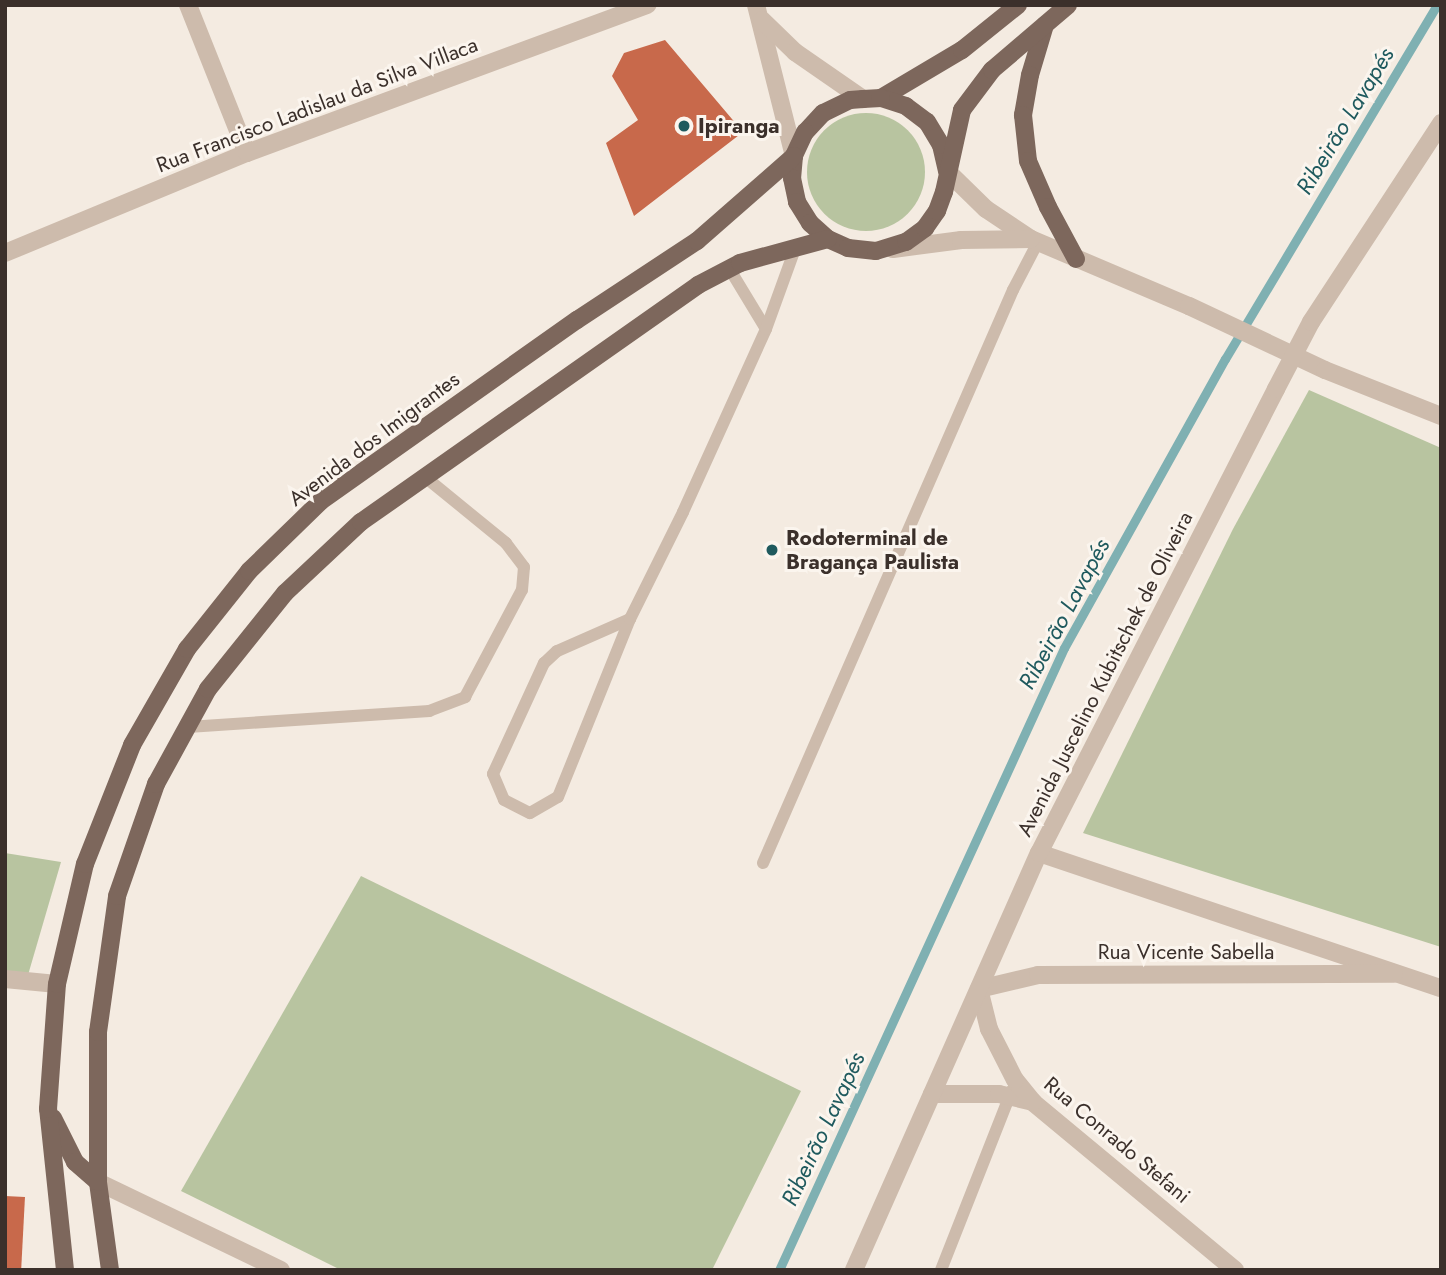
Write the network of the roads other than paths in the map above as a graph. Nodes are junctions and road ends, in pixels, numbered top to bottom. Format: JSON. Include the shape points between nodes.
{"nodes":[{"id":1,"x":188,"y":5,"type":"edge"},
{"id":2,"x":647,"y":5,"type":"edge"},
{"id":3,"x":1018,"y":5,"type":"edge"},
{"id":4,"x":1068,"y":5,"type":"edge"},
{"id":5,"x":759,"y":13,"type":"edge"},
{"id":6,"x":1045,"y":25,"type":"junction"},
{"id":7,"x":872,"y":98,"type":"junction"},
{"id":8,"x":1441,"y":123,"type":"edge"},
{"id":9,"x":247,"y":153,"type":"junction"},
{"id":10,"x":794,"y":156,"type":"junction"},
{"id":11,"x":947,"y":171,"type":"junction"},
{"id":12,"x":828,"y":239,"type":"junction"},
{"id":13,"x":1035,"y":240,"type":"junction"},
{"id":14,"x":796,"y":246,"type":"junction"},
{"id":15,"x":876,"y":251,"type":"junction"},
{"id":16,"x":5,"y":253,"type":"edge"},
{"id":17,"x":1076,"y":259,"type":"junction"},
{"id":18,"x":729,"y":268,"type":"junction"},
{"id":19,"x":766,"y":328,"type":"junction"},
{"id":20,"x":1294,"y":356,"type":"junction"},
{"id":21,"x":1441,"y":416,"type":"edge"},
{"id":22,"x":425,"y":477,"type":"junction"},
{"id":23,"x":630,"y":619,"type":"junction"},
{"id":24,"x":188,"y":727,"type":"junction"},
{"id":25,"x":1039,"y":853,"type":"junction"},
{"id":26,"x":763,"y":863,"type":"dead end"},
{"id":27,"x":1394,"y":974,"type":"junction"},
{"id":28,"x":5,"y":979,"type":"edge"},
{"id":29,"x":57,"y":984,"type":"junction"},
{"id":30,"x":1441,"y":988,"type":"edge"},
{"id":31,"x":979,"y":989,"type":"junction"},
{"id":32,"x":1013,"y":1088,"type":"junction"},
{"id":33,"x":932,"y":1094,"type":"junction"},
{"id":34,"x":48,"y":1109,"type":"junction"},
{"id":35,"x":98,"y":1182,"type":"junction"},
{"id":36,"x":65,"y":1270,"type":"edge"},
{"id":37,"x":110,"y":1270,"type":"edge"},
{"id":38,"x":281,"y":1270,"type":"edge"},
{"id":39,"x":854,"y":1270,"type":"edge"},
{"id":40,"x":941,"y":1270,"type":"edge"},
{"id":41,"x":1235,"y":1270,"type":"edge"}],
"edges":[{"from":1,"to":9,"type":"street"},
{"from":2,"to":9,"type":"street","name":"Rua Francisco Ladislau da Silva Villaca"},
{"from":3,"to":7,"type":"main road","name":"Avenida dos Imigrantes","via":[[962,50]]},
{"from":4,"to":6,"type":"main road"},
{"from":5,"to":7,"type":"street","via":[[796,52]]},
{"from":5,"to":10,"type":"street"},
{"from":6,"to":11,"type":"main road","via":[[992,69],[962,110]]},
{"from":6,"to":17,"type":"main road","via":[[1023,115],[1028,160]]},
{"from":7,"to":10,"type":"main road","name":"Avenida dos Imigrantes","via":[[850,100],[823,113],[805,132]]},
{"from":7,"to":11,"type":"main road","via":[[906,106],[927,122],[941,145]]},
{"from":8,"to":20,"type":"street","name":"Avenida Juscelino Kubitschek de Oliveira","via":[[1311,322]]},
{"from":9,"to":16,"type":"street","name":"Rua Francisco Ladislau da Silva Villaca"},
{"from":10,"to":12,"type":"main road","via":[[797,202],[810,223]]},
{"from":10,"to":29,"type":"main road","name":"Avenida dos Imigrantes","via":[[697,242],[321,501],[248,571],[187,649],[132,745],[85,864]]},
{"from":11,"to":13,"type":"street","via":[[986,209]]},
{"from":11,"to":15,"type":"main road","via":[[937,211],[925,228],[906,242]]},
{"from":12,"to":14,"type":"main road"},
{"from":12,"to":15,"type":"main road","via":[[848,248]]},
{"from":13,"to":15,"type":"street","via":[[961,240]]},
{"from":13,"to":17,"type":"street"},
{"from":13,"to":26,"type":"lane"},
{"from":14,"to":18,"type":"main road"},
{"from":14,"to":19,"type":"lane"},
{"from":17,"to":20,"type":"street"},
{"from":18,"to":19,"type":"lane"},
{"from":18,"to":22,"type":"main road","via":[[698,285]]},
{"from":19,"to":23,"type":"lane","via":[[684,512]]},
{"from":20,"to":21,"type":"street"},
{"from":20,"to":25,"type":"street","name":"Avenida Juscelino Kubitschek de Oliveira"},
{"from":22,"to":24,"type":"main road","via":[[361,522],[285,593],[208,689]]},
{"from":22,"to":24,"type":"lane","via":[[506,543],[524,567],[522,590],[465,697],[429,711]]},
{"from":23,"to":23,"type":"lane","via":[[557,651],[544,663],[493,774],[503,800],[530,813],[558,797]]},
{"from":24,"to":35,"type":"main road","via":[[156,784],[117,896],[98,1032]]},
{"from":25,"to":27,"type":"street","name":"Rua Vicente Sabella"},
{"from":25,"to":31,"type":"street","name":"Avenida Juscelino Kubitschek de Oliveira"},
{"from":27,"to":30,"type":"street","name":"Rua Vicente Sabella"},
{"from":27,"to":31,"type":"street","name":"Rua Vicente Sabella","via":[[1038,975]]},
{"from":28,"to":29,"type":"street"},
{"from":29,"to":34,"type":"main road","name":"Avenida dos Imigrantes"},
{"from":31,"to":32,"type":"street","name":"Rua Conrado Stefani","via":[[989,1029]]},
{"from":31,"to":33,"type":"street","name":"Avenida Juscelino Kubitschek de Oliveira"},
{"from":32,"to":33,"type":"street"},
{"from":32,"to":40,"type":"lane"},
{"from":32,"to":41,"type":"street","name":"Rua Conrado Stefani"},
{"from":33,"to":39,"type":"street","name":"Avenida Juscelino Kubitschek de Oliveira"},
{"from":34,"to":35,"type":"main road","via":[[75,1162]]},
{"from":34,"to":36,"type":"main road","name":"Avenida dos Imigrantes"},
{"from":35,"to":37,"type":"main road"},
{"from":35,"to":38,"type":"street"}]}
